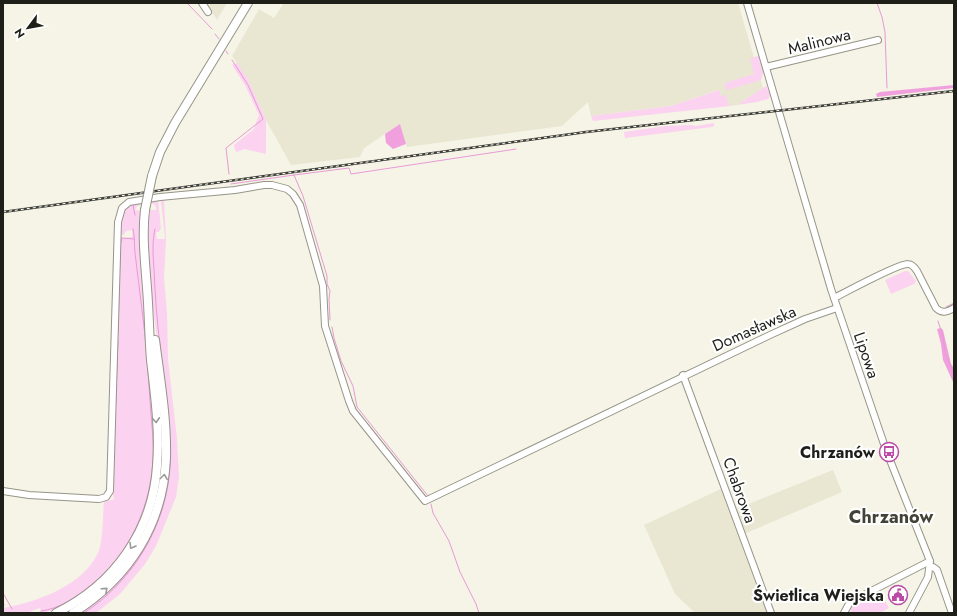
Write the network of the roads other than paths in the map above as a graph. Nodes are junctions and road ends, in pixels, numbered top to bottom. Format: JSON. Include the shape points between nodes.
{"nodes":[{"id":1,"x":202,"y":3,"type":"edge"},
{"id":2,"x":248,"y":3,"type":"edge"},
{"id":3,"x":747,"y":3,"type":"edge"},
{"id":4,"x":208,"y":12,"type":"dead end"},
{"id":5,"x":878,"y":40,"type":"dead end"},
{"id":6,"x":766,"y":67,"type":"junction"},
{"id":7,"x":147,"y":290,"type":"junction"},
{"id":8,"x":834,"y":298,"type":"junction"},
{"id":9,"x":837,"y":308,"type":"junction"},
{"id":10,"x":954,"y":308,"type":"edge"},
{"id":11,"x":683,"y":376,"type":"junction"},
{"id":12,"x":3,"y":491,"type":"edge"},
{"id":13,"x":930,"y":563,"type":"junction"},
{"id":14,"x":56,"y":613,"type":"edge"},
{"id":15,"x":73,"y":613,"type":"edge"},
{"id":16,"x":771,"y":613,"type":"edge"},
{"id":17,"x":844,"y":613,"type":"edge"},
{"id":18,"x":909,"y":613,"type":"edge"},
{"id":19,"x":952,"y":613,"type":"edge"}],
"edges":[{"from":1,"to":4,"type":"street"},
{"from":2,"to":7,"type":"highway","bridge":true,"via":[[160,152],[145,210],[143,241]]},
{"from":3,"to":6,"type":"street","name":"Lipowa"},
{"from":5,"to":6,"type":"street","name":"Malinowa"},
{"from":6,"to":8,"type":"street","name":"Lipowa"},
{"from":7,"to":14,"type":"highway","one_way":true,"via":[[158,439],[152,500],[140,531],[117,566],[90,592]]},
{"from":15,"to":7,"type":"highway","one_way":true,"via":[[103,592],[130,562],[152,524],[162,491],[166,458],[164,422]]},
{"from":8,"to":9,"type":"street","name":"Lipowa"},
{"from":8,"to":10,"type":"street","via":[[889,270],[907,264],[917,271],[938,311],[944,312]]},
{"from":9,"to":11,"type":"street","name":"Domasławska","via":[[770,335]]},
{"from":9,"to":13,"type":"street","name":"Lipowa","via":[[886,450]]},
{"from":11,"to":12,"type":"street","name":"Domasławska","via":[[425,501],[354,411],[349,401],[325,326],[323,286],[300,205],[293,194],[287,189],[272,185],[137,200],[122,208],[118,222],[109,494],[103,498],[90,499]]},
{"from":11,"to":16,"type":"street","name":"Chabrowa"},
{"from":13,"to":17,"type":"street","via":[[922,564],[850,602]]},
{"from":13,"to":18,"type":"street","via":[[928,578]]},
{"from":13,"to":19,"type":"street","name":"Lipowa","via":[[936,570]]}]}
